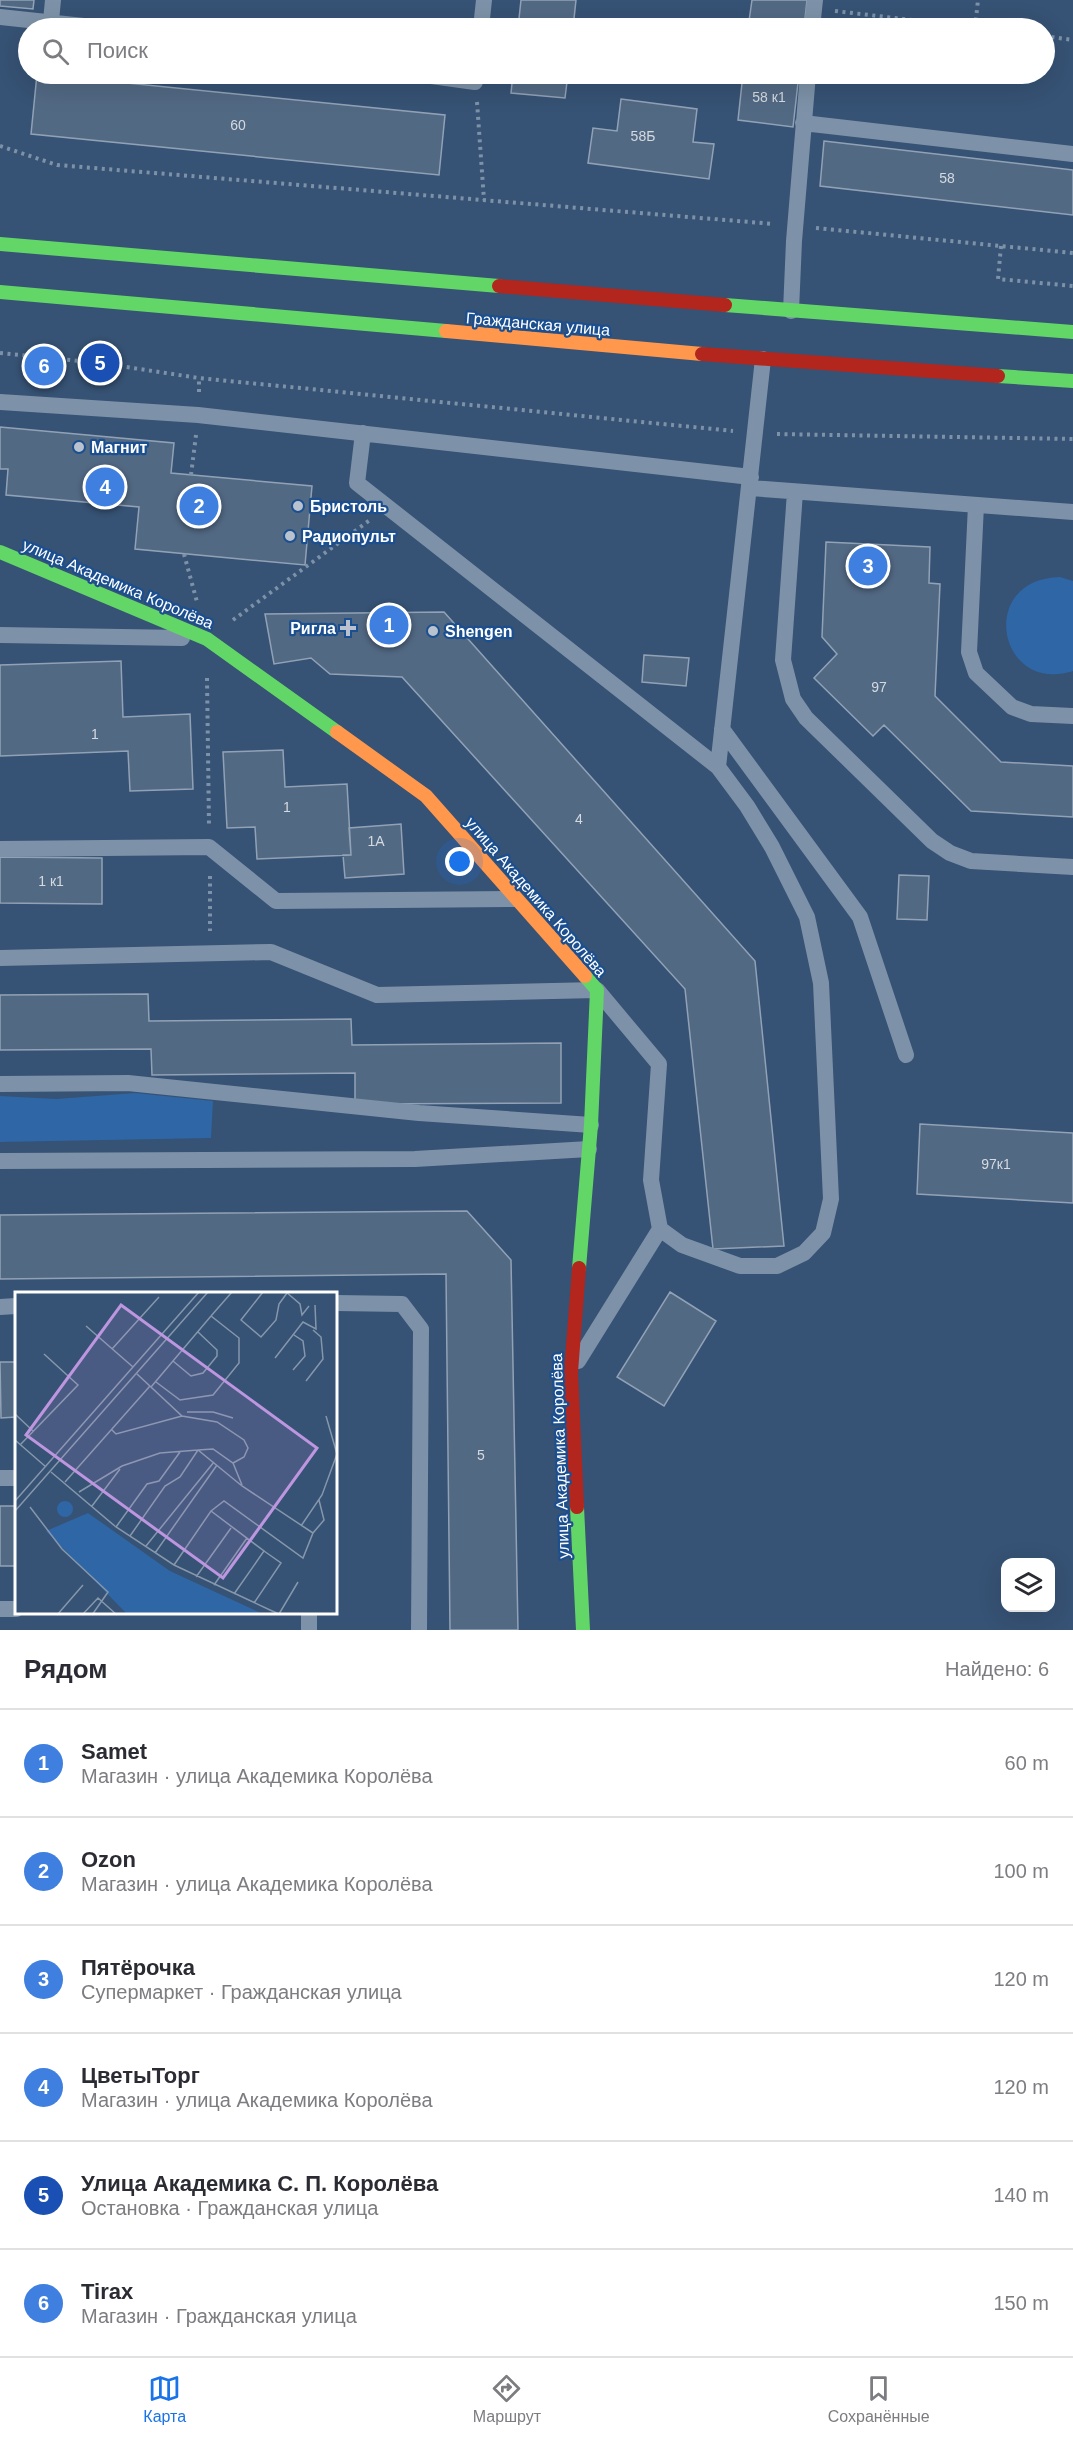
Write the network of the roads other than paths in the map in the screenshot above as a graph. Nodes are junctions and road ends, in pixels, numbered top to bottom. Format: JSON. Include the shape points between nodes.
{"nodes":[{"id":1,"x":53,"y":0,"type":"edge"},
{"id":2,"x":484,"y":0,"type":"edge"},
{"id":3,"x":0,"y":17,"type":"edge"},
{"id":4,"x":18,"y":18,"type":"edge"},
{"id":5,"x":51,"y":18,"type":"edge"},
{"id":6,"x":482,"y":18,"type":"edge"},
{"id":7,"x":807,"y":84,"type":"edge"},
{"id":8,"x":803,"y":123,"type":"junction"},
{"id":9,"x":1073,"y":154,"type":"edge"},
{"id":10,"x":0,"y":244,"type":"edge"},
{"id":11,"x":0,"y":292,"type":"edge"},
{"id":12,"x":791,"y":311,"type":"junction"},
{"id":13,"x":1073,"y":332,"type":"edge"},
{"id":14,"x":763,"y":359,"type":"junction"},
{"id":15,"x":1073,"y":381,"type":"edge"},
{"id":16,"x":0,"y":402,"type":"edge"},
{"id":17,"x":363,"y":433,"type":"junction"},
{"id":18,"x":750,"y":483,"type":"junction"},
{"id":19,"x":795,"y":492,"type":"junction"},
{"id":20,"x":976,"y":505,"type":"junction"},
{"id":21,"x":1073,"y":512,"type":"edge"},
{"id":22,"x":0,"y":552,"type":"edge"},
{"id":23,"x":0,"y":635,"type":"edge"},
{"id":24,"x":207,"y":639,"type":"junction"},
{"id":25,"x":1073,"y":716,"type":"edge"},
{"id":26,"x":722,"y":729,"type":"junction"},
{"id":27,"x":718,"y":767,"type":"junction"},
{"id":28,"x":0,"y":849,"type":"edge"},
{"id":29,"x":1073,"y":867,"type":"edge"},
{"id":30,"x":514,"y":899,"type":"junction"},
{"id":31,"x":0,"y":958,"type":"edge"},
{"id":32,"x":597,"y":990,"type":"junction"},
{"id":33,"x":906,"y":1055,"type":"dead end"},
{"id":34,"x":0,"y":1084,"type":"edge"},
{"id":35,"x":591,"y":1125,"type":"junction"},
{"id":36,"x":589,"y":1149,"type":"junction"},
{"id":37,"x":0,"y":1161,"type":"edge"},
{"id":38,"x":660,"y":1229,"type":"junction"},
{"id":39,"x":338,"y":1303,"type":"edge"},
{"id":40,"x":571,"y":1372,"type":"junction"},
{"id":41,"x":419,"y":1630,"type":"edge"},
{"id":42,"x":583,"y":1630,"type":"edge"}],
"edges":[{"from":1,"to":5,"type":"lane"},
{"from":2,"to":6,"type":"lane"},
{"from":3,"to":4,"type":"lane"},
{"from":7,"to":8,"type":"lane"},
{"from":8,"to":9,"type":"lane"},
{"from":8,"to":12,"type":"lane"},
{"from":10,"to":12,"type":"main road","name":"Гражданская улица"},
{"from":11,"to":14,"type":"main road","name":"Гражданская улица"},
{"from":12,"to":13,"type":"main road","name":"Гражданская улица"},
{"from":14,"to":15,"type":"main road","name":"Гражданская улица"},
{"from":14,"to":18,"type":"lane"},
{"from":16,"to":17,"type":"lane"},
{"from":17,"to":18,"type":"lane"},
{"from":17,"to":27,"type":"lane","via":[[357,483]]},
{"from":18,"to":19,"type":"lane"},
{"from":18,"to":26,"type":"lane"},
{"from":19,"to":20,"type":"lane"},
{"from":19,"to":29,"type":"lane","via":[[783,660],[793,699],[807,718],[932,841],[950,853],[970,861]]},
{"from":20,"to":21,"type":"lane"},
{"from":20,"to":25,"type":"lane","via":[[969,652],[972,666],[1012,707],[1031,714]]},
{"from":22,"to":24,"type":"main road","name":"улица Академика Королёва"},
{"from":23,"to":24,"type":"lane"},
{"from":24,"to":30,"type":"main road","name":"улица Академика Королёва","via":[[426,796]]},
{"from":26,"to":27,"type":"lane"},
{"from":26,"to":33,"type":"lane","via":[[860,917]]},
{"from":27,"to":38,"type":"lane","via":[[772,847],[807,918],[821,983],[831,1199],[823,1233],[804,1253],[777,1266],[740,1266],[682,1245]]},
{"from":28,"to":30,"type":"lane","via":[[209,847],[276,901]]},
{"from":30,"to":32,"type":"main road","name":"улица Академика Королёва"},
{"from":31,"to":32,"type":"lane","via":[[271,951],[377,995]]},
{"from":32,"to":35,"type":"main road","name":"улица Академика Королёва"},
{"from":32,"to":38,"type":"lane","via":[[658,1064],[651,1179]]},
{"from":34,"to":35,"type":"lane","via":[[128,1083],[419,1113]]},
{"from":35,"to":36,"type":"main road","name":"улица Академика Королёва"},
{"from":36,"to":37,"type":"lane","via":[[415,1159]]},
{"from":36,"to":40,"type":"main road","name":"улица Академика Королёва"},
{"from":38,"to":40,"type":"lane"},
{"from":39,"to":41,"type":"lane","via":[[402,1304],[422,1329]]},
{"from":40,"to":42,"type":"main road","name":"улица Академика Королёва"}]}
